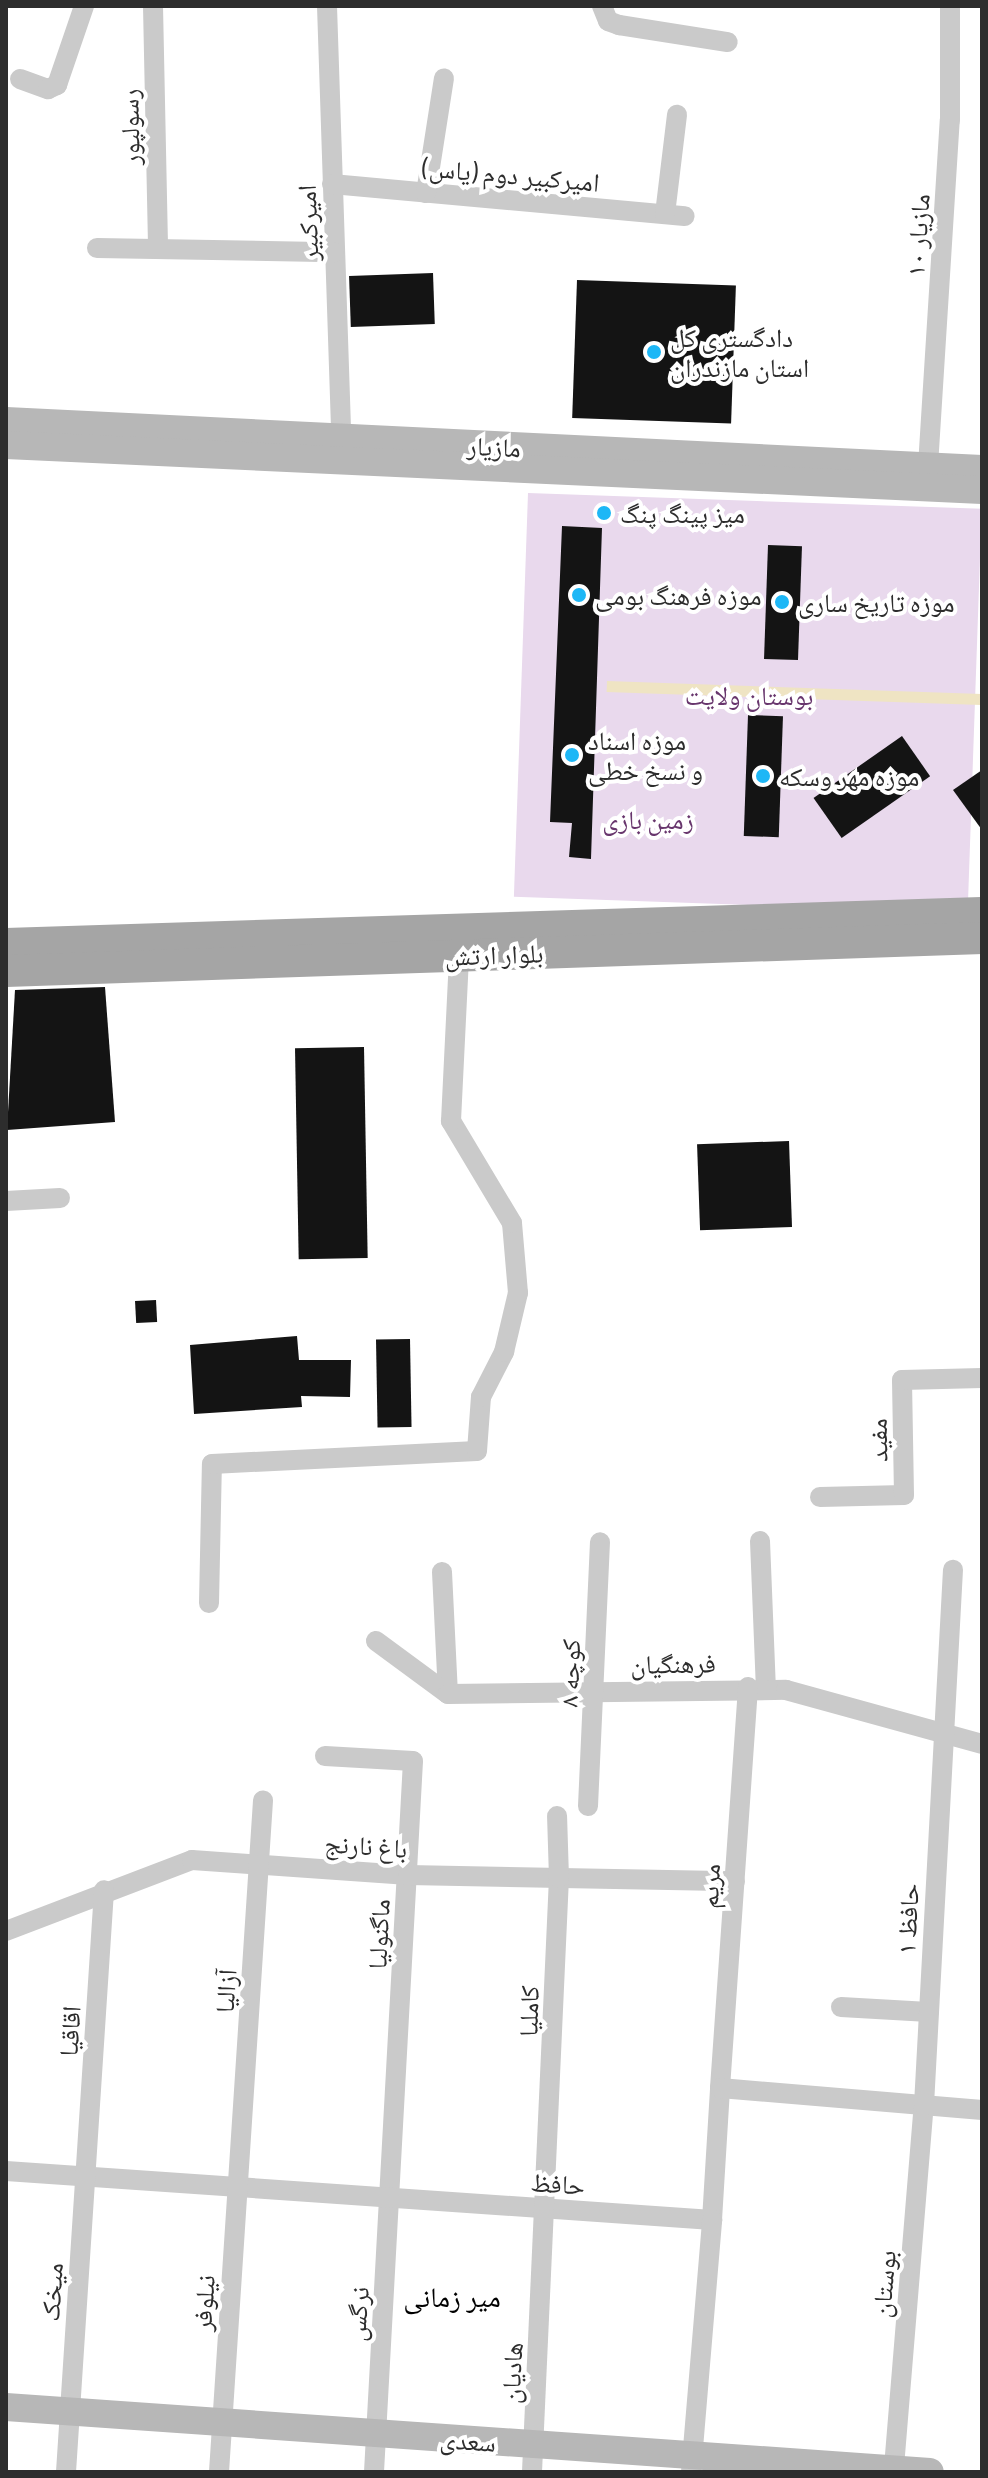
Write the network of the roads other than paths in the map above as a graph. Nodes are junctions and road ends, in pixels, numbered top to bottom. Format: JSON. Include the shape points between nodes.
{"nodes":[{"id":1,"x":84,"y":6,"type":"edge"},
{"id":2,"x":153,"y":6,"type":"edge"},
{"id":3,"x":327,"y":6,"type":"edge"},
{"id":4,"x":602,"y":6,"type":"edge"},
{"id":5,"x":950,"y":6,"type":"edge"},
{"id":6,"x":728,"y":42,"type":"dead end"},
{"id":7,"x":444,"y":78,"type":"dead end"},
{"id":8,"x":20,"y":79,"type":"dead end"},
{"id":9,"x":677,"y":115,"type":"dead end"},
{"id":10,"x":332,"y":184,"type":"junction"},
{"id":11,"x":426,"y":193,"type":"junction"},
{"id":12,"x":158,"y":246,"type":"junction"},
{"id":13,"x":97,"y":248,"type":"dead end"},
{"id":14,"x":334,"y":252,"type":"junction"},
{"id":15,"x":6,"y":421,"type":"edge"},
{"id":16,"x":341,"y":439,"type":"junction"},
{"id":17,"x":6,"y":445,"type":"edge"},
{"id":18,"x":532,"y":459,"type":"junction"},
{"id":19,"x":928,"y":466,"type":"junction"},
{"id":20,"x":982,"y":469,"type":"edge"},
{"id":21,"x":982,"y":490,"type":"edge"},
{"id":22,"x":982,"y":913,"type":"edge"},
{"id":23,"x":982,"y":938,"type":"edge"},
{"id":24,"x":459,"y":942,"type":"junction"},
{"id":25,"x":6,"y":944,"type":"edge"},
{"id":26,"x":324,"y":946,"type":"junction"},
{"id":27,"x":6,"y":971,"type":"edge"},
{"id":28,"x":60,"y":1198,"type":"dead end"},
{"id":29,"x":6,"y":1201,"type":"edge"},
{"id":30,"x":982,"y":1378,"type":"edge"},
{"id":31,"x":820,"y":1497,"type":"dead end"},
{"id":32,"x":760,"y":1541,"type":"dead end"},
{"id":33,"x":600,"y":1542,"type":"dead end"},
{"id":34,"x":953,"y":1570,"type":"dead end"},
{"id":35,"x":442,"y":1572,"type":"dead end"},
{"id":36,"x":209,"y":1603,"type":"dead end"},
{"id":37,"x":376,"y":1641,"type":"dead end"},
{"id":38,"x":757,"y":1688,"type":"junction"},
{"id":39,"x":595,"y":1691,"type":"junction"},
{"id":40,"x":448,"y":1694,"type":"junction"},
{"id":41,"x":942,"y":1735,"type":"junction"},
{"id":42,"x":982,"y":1744,"type":"edge"},
{"id":43,"x":325,"y":1756,"type":"dead end"},
{"id":44,"x":263,"y":1800,"type":"dead end"},
{"id":45,"x":588,"y":1806,"type":"dead end"},
{"id":46,"x":557,"y":1816,"type":"dead end"},
{"id":47,"x":260,"y":1863,"type":"junction"},
{"id":48,"x":408,"y":1875,"type":"junction"},
{"id":49,"x":559,"y":1878,"type":"junction"},
{"id":50,"x":735,"y":1881,"type":"junction"},
{"id":51,"x":104,"y":1890,"type":"junction"},
{"id":52,"x":6,"y":1931,"type":"edge"},
{"id":53,"x":841,"y":2007,"type":"dead end"},
{"id":54,"x":929,"y":2012,"type":"junction"},
{"id":55,"x":720,"y":2088,"type":"junction"},
{"id":56,"x":924,"y":2105,"type":"junction"},
{"id":57,"x":982,"y":2110,"type":"edge"},
{"id":58,"x":6,"y":2171,"type":"edge"},
{"id":59,"x":85,"y":2176,"type":"junction"},
{"id":60,"x":238,"y":2187,"type":"junction"},
{"id":61,"x":391,"y":2197,"type":"junction"},
{"id":62,"x":546,"y":2208,"type":"junction"},
{"id":63,"x":712,"y":2220,"type":"junction"},
{"id":64,"x":6,"y":2407,"type":"edge"},
{"id":65,"x":69,"y":2412,"type":"junction"},
{"id":66,"x":220,"y":2423,"type":"junction"},
{"id":67,"x":375,"y":2434,"type":"junction"},
{"id":68,"x":532,"y":2458,"type":"edge"},
{"id":69,"x":691,"y":2464,"type":"edge"},
{"id":70,"x":894,"y":2467,"type":"junction"},
{"id":71,"x":66,"y":2472,"type":"edge"},
{"id":72,"x":219,"y":2472,"type":"edge"},
{"id":73,"x":374,"y":2472,"type":"edge"},
{"id":74,"x":930,"y":2472,"type":"edge"}],
"edges":[{"from":1,"to":8,"type":"street","via":[[54,89]]},
{"from":2,"to":12,"type":"street","name":"رسولپور"},
{"from":3,"to":10,"type":"street","name":"امیرکبیر"},
{"from":4,"to":6,"type":"street","via":[[608,21],[619,25]]},
{"from":5,"to":19,"type":"street","name":"مازیار ١٠","via":[[950,120]]},
{"from":7,"to":11,"type":"street"},
{"from":9,"to":11,"type":"street","name":"امیرکبیر دوم (یاس)","via":[[675,215]]},
{"from":10,"to":11,"type":"street","name":"امیرکبیر دوم (یاس)"},
{"from":10,"to":14,"type":"street","name":"امیرکبیر"},
{"from":12,"to":13,"type":"street"},
{"from":12,"to":14,"type":"street"},
{"from":14,"to":16,"type":"street","name":"امیرکبیر"},
{"from":15,"to":16,"type":"main road","name":"مازیار"},
{"from":16,"to":18,"type":"main road","name":"مازیار"},
{"from":17,"to":18,"type":"main road","name":"مازیار"},
{"from":18,"to":19,"type":"main road","name":"مازیار"},
{"from":18,"to":21,"type":"main road","name":"مازیار"},
{"from":19,"to":20,"type":"main road","name":"مازیار"},
{"from":22,"to":24,"type":"main road","name":"بلوار ارتش"},
{"from":23,"to":24,"type":"main road","name":"بلوار ارتش"},
{"from":24,"to":26,"type":"main road","name":"بلوار ارتش"},
{"from":24,"to":36,"type":"street","via":[[451,1121],[512,1223],[518,1293],[504,1352],[481,1397],[477,1451],[212,1464]]},
{"from":25,"to":26,"type":"main road","name":"بلوار ارتش"},
{"from":26,"to":27,"type":"main road","name":"بلوار ارتش"},
{"from":28,"to":29,"type":"street"},
{"from":30,"to":31,"type":"street","name":"مفید","via":[[902,1380],[904,1495]]},
{"from":32,"to":38,"type":"street","name":"مریم"},
{"from":33,"to":39,"type":"street","name":"کوچه ۸"},
{"from":34,"to":41,"type":"street","name":"حافظ ۱"},
{"from":35,"to":40,"type":"street"},
{"from":37,"to":40,"type":"street"},
{"from":38,"to":39,"type":"street","name":"فرهنگیان"},
{"from":38,"to":41,"type":"street","name":"فرهنگیان"},
{"from":38,"to":50,"type":"street","name":"مریم"},
{"from":39,"to":40,"type":"street","name":"فرهنگیان"},
{"from":39,"to":45,"type":"street","name":"کوچه ۸"},
{"from":41,"to":42,"type":"street","name":"فرهنگیان"},
{"from":41,"to":54,"type":"street","name":"حافظ ۱"},
{"from":43,"to":48,"type":"street","name":"ماگنولیا","via":[[413,1761]]},
{"from":44,"to":47,"type":"street","name":"آزالیا"},
{"from":46,"to":49,"type":"street","name":"کاملیا"},
{"from":47,"to":48,"type":"street","name":"باغ نارنج"},
{"from":47,"to":51,"type":"street","name":"باغ نارنج","via":[[192,1860]]},
{"from":47,"to":60,"type":"street","name":"آزالیا"},
{"from":48,"to":49,"type":"street","name":"باغ نارنج"},
{"from":48,"to":61,"type":"street","name":"ماگنولیا"},
{"from":49,"to":50,"type":"street","name":"باغ نارنج"},
{"from":49,"to":62,"type":"street","name":"کاملیا"},
{"from":50,"to":55,"type":"street","name":"مریم"},
{"from":51,"to":52,"type":"street","name":"باغ نارنج"},
{"from":51,"to":59,"type":"street","name":"اقاقیا"},
{"from":53,"to":54,"type":"street"},
{"from":54,"to":56,"type":"street","name":"حافظ ۱"},
{"from":55,"to":56,"type":"street"},
{"from":55,"to":63,"type":"street"},
{"from":56,"to":57,"type":"street"},
{"from":56,"to":70,"type":"street","name":"بوستان"},
{"from":58,"to":59,"type":"street","name":"حافظ"},
{"from":59,"to":60,"type":"street","name":"حافظ"},
{"from":59,"to":65,"type":"street","name":"میخک"},
{"from":60,"to":61,"type":"street","name":"حافظ"},
{"from":60,"to":66,"type":"street","name":"نیلوفر"},
{"from":61,"to":62,"type":"street","name":"حافظ"},
{"from":61,"to":67,"type":"street","name":"نرگس"},
{"from":62,"to":63,"type":"street","name":"حافظ"},
{"from":62,"to":68,"type":"street","name":"هادیان"},
{"from":63,"to":69,"type":"street"},
{"from":64,"to":65,"type":"main road","name":"سعدی"},
{"from":65,"to":66,"type":"main road","name":"سعدی"},
{"from":65,"to":71,"type":"street","name":"میخک"},
{"from":66,"to":67,"type":"main road","name":"سعدی"},
{"from":66,"to":72,"type":"street","name":"نیلوفر"},
{"from":67,"to":68,"type":"main road","name":"سعدی"},
{"from":67,"to":73,"type":"street","name":"نرگس"},
{"from":68,"to":69,"type":"main road","name":"سعدی"},
{"from":69,"to":70,"type":"main road","name":"سعدی"},
{"from":70,"to":74,"type":"main road","name":"سعدی"}]}
